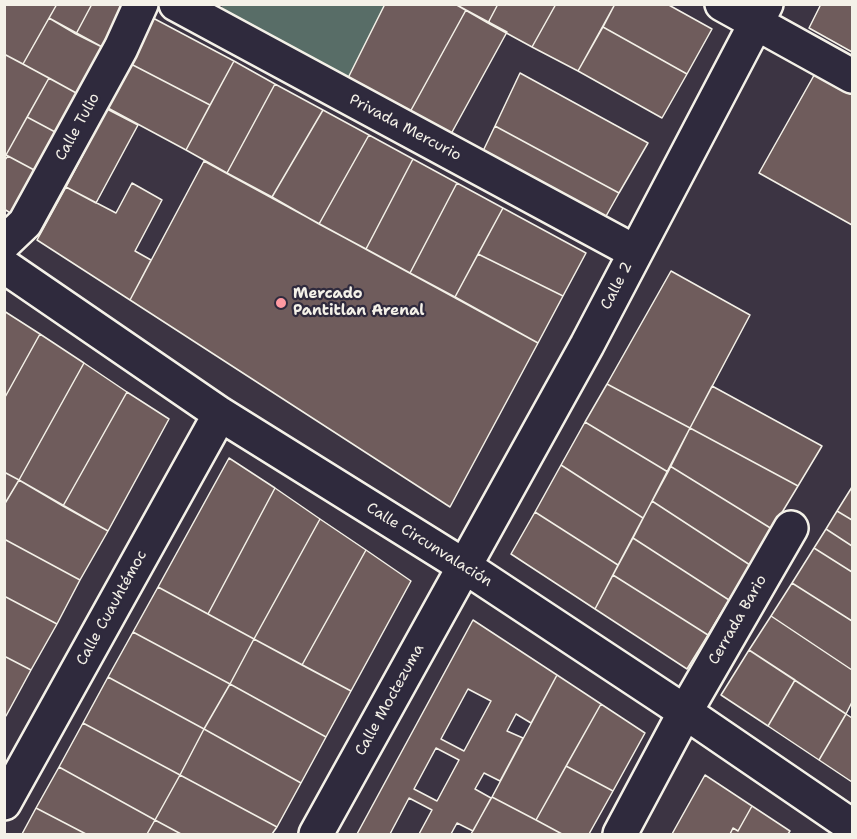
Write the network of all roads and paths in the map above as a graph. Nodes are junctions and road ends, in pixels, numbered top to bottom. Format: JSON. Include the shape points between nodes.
{"nodes":[{"id":1,"x":141,"y":4,"type":"edge"},
{"id":2,"x":176,"y":4,"type":"edge"},
{"id":3,"x":722,"y":4,"type":"edge"},
{"id":4,"x":761,"y":14,"type":"edge"},
{"id":5,"x":852,"y":76,"type":"edge"},
{"id":6,"x":4,"y":243,"type":"edge"},
{"id":7,"x":635,"y":252,"type":"junction"},
{"id":8,"x":4,"y":266,"type":"edge"},
{"id":9,"x":220,"y":414,"type":"junction"},
{"id":10,"x":791,"y":528,"type":"dead end"},
{"id":11,"x":464,"y":566,"type":"junction"},
{"id":12,"x":685,"y":712,"type":"junction"},
{"id":13,"x":4,"y":802,"type":"edge"},
{"id":14,"x":852,"y":826,"type":"edge"},
{"id":15,"x":316,"y":834,"type":"edge"},
{"id":16,"x":620,"y":834,"type":"edge"}],
"edges":[{"from":1,"to":6,"type":"street","name":"Calle Tulio","via":[[25,223]]},
{"from":2,"to":7,"type":"street","name":"Privada Mercurio"},
{"from":3,"to":4,"type":"street"},
{"from":4,"to":5,"type":"street"},
{"from":4,"to":7,"type":"street","name":"Calle 2"},
{"from":7,"to":11,"type":"street","name":"Calle 2"},
{"from":8,"to":9,"type":"street","name":"Calle Circunvalación"},
{"from":9,"to":11,"type":"street","name":"Calle Circunvalación"},
{"from":9,"to":13,"type":"street","name":"Calle Cuauhtémoc"},
{"from":10,"to":12,"type":"street","name":"Cerrada Bario"},
{"from":11,"to":12,"type":"street","name":"Calle Circunvalación"},
{"from":11,"to":15,"type":"street","name":"Calle Moctezuma"},
{"from":12,"to":14,"type":"street","name":"Calle Circunvalación"},
{"from":12,"to":16,"type":"street","name":"Cerrada Bario"}]}
